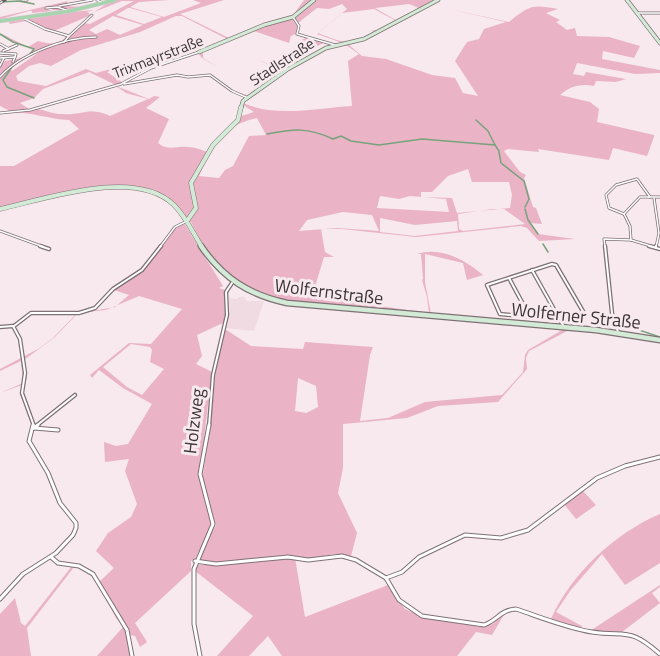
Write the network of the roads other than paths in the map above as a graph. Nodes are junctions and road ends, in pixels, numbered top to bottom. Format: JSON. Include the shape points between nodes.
{"nodes":[{"id":1,"x":5,"y":0,"type":"edge"},
{"id":2,"x":22,"y":0,"type":"edge"},
{"id":3,"x":27,"y":0,"type":"edge"},
{"id":4,"x":92,"y":0,"type":"edge"},
{"id":5,"x":97,"y":0,"type":"edge"},
{"id":6,"x":115,"y":0,"type":"edge"},
{"id":7,"x":315,"y":0,"type":"edge"},
{"id":8,"x":438,"y":0,"type":"edge"},
{"id":9,"x":627,"y":0,"type":"edge"},
{"id":10,"x":0,"y":1,"type":"edge"},
{"id":11,"x":102,"y":3,"type":"junction"},
{"id":12,"x":55,"y":7,"type":"junction"},
{"id":13,"x":46,"y":8,"type":"dead end"},
{"id":14,"x":637,"y":13,"type":"junction"},
{"id":15,"x":660,"y":13,"type":"edge"},
{"id":16,"x":92,"y":15,"type":"dead end"},
{"id":17,"x":23,"y":17,"type":"junction"},
{"id":18,"x":293,"y":17,"type":"junction"},
{"id":19,"x":0,"y":21,"type":"edge"},
{"id":20,"x":69,"y":36,"type":"junction"},
{"id":21,"x":96,"y":37,"type":"dead end"},
{"id":22,"x":64,"y":42,"type":"junction"},
{"id":23,"x":660,"y":43,"type":"edge"},
{"id":24,"x":0,"y":44,"type":"edge"},
{"id":25,"x":17,"y":45,"type":"dead end"},
{"id":26,"x":332,"y":45,"type":"junction"},
{"id":27,"x":9,"y":49,"type":"junction"},
{"id":28,"x":200,"y":52,"type":"joint"},
{"id":29,"x":0,"y":53,"type":"edge"},
{"id":30,"x":15,"y":57,"type":"junction"},
{"id":31,"x":0,"y":58,"type":"edge"},
{"id":32,"x":4,"y":58,"type":"junction"},
{"id":33,"x":13,"y":62,"type":"junction"},
{"id":34,"x":0,"y":66,"type":"edge"},
{"id":35,"x":0,"y":77,"type":"edge"},
{"id":36,"x":121,"y":84,"type":"junction"},
{"id":37,"x":248,"y":98,"type":"junction"},
{"id":38,"x":0,"y":113,"type":"edge"},
{"id":39,"x":650,"y":196,"type":"junction"},
{"id":40,"x":654,"y":197,"type":"junction"},
{"id":41,"x":660,"y":197,"type":"edge"},
{"id":42,"x":0,"y":209,"type":"edge"},
{"id":43,"x":624,"y":214,"type":"junction"},
{"id":44,"x":187,"y":221,"type":"junction"},
{"id":45,"x":0,"y":231,"type":"edge"},
{"id":46,"x":631,"y":240,"type":"junction"},
{"id":47,"x":656,"y":248,"type":"junction"},
{"id":48,"x":49,"y":249,"type":"dead end"},
{"id":49,"x":660,"y":249,"type":"edge"},
{"id":50,"x":532,"y":270,"type":"junction"},
{"id":51,"x":509,"y":278,"type":"junction"},
{"id":52,"x":232,"y":283,"type":"junction"},
{"id":53,"x":530,"y":317,"type":"junction"},
{"id":54,"x":559,"y":318,"type":"junction"},
{"id":55,"x":490,"y":320,"type":"joint"},
{"id":56,"x":13,"y":326,"type":"junction"},
{"id":57,"x":0,"y":327,"type":"edge"},
{"id":58,"x":564,"y":327,"type":"junction"},
{"id":59,"x":618,"y":332,"type":"junction"},
{"id":60,"x":660,"y":340,"type":"edge"},
{"id":61,"x":75,"y":394,"type":"dead end"},
{"id":62,"x":34,"y":428,"type":"junction"},
{"id":63,"x":58,"y":430,"type":"dead end"},
{"id":64,"x":660,"y":457,"type":"edge"},
{"id":65,"x":51,"y":557,"type":"junction"},
{"id":66,"x":195,"y":561,"type":"junction"},
{"id":67,"x":386,"y":578,"type":"junction"},
{"id":68,"x":0,"y":599,"type":"edge"},
{"id":69,"x":660,"y":654,"type":"edge"},
{"id":70,"x":132,"y":656,"type":"edge"},
{"id":71,"x":200,"y":656,"type":"edge"}],
"edges":[{"from":1,"to":10,"type":"street"},
{"from":2,"to":3,"type":"street"},
{"from":4,"to":12,"type":"street"},
{"from":5,"to":11,"type":"street"},
{"from":6,"to":11,"type":"main road"},
{"from":7,"to":18,"type":"street","name":"Trixmayrstraße"},
{"from":8,"to":26,"type":"street","name":"Stadlstraße","via":[[364,39]]},
{"from":9,"to":14,"type":"street"},
{"from":11,"to":17,"type":"main road"},
{"from":12,"to":13,"type":"street"},
{"from":12,"to":17,"type":"street","via":[[66,10]]},
{"from":14,"to":15,"type":"street"},
{"from":14,"to":23,"type":"street"},
{"from":16,"to":20,"type":"street"},
{"from":17,"to":19,"type":"main road"},
{"from":17,"to":20,"type":"street"},
{"from":18,"to":26,"type":"street","via":[[299,26],[297,34]]},
{"from":18,"to":28,"type":"street","name":"Trixmayrstraße","via":[[259,26]]},
{"from":20,"to":22,"type":"street"},
{"from":21,"to":22,"type":"street"},
{"from":22,"to":33,"type":"street"},
{"from":24,"to":27,"type":"street"},
{"from":25,"to":27,"type":"street"},
{"from":26,"to":37,"type":"street","name":"Stadlstraße","via":[[288,69]]},
{"from":27,"to":29,"type":"street"},
{"from":28,"to":36,"type":"street","name":"Trixmayrstraße","via":[[151,68]]},
{"from":29,"to":30,"type":"street","via":[[15,53]]},
{"from":30,"to":32,"type":"street"},
{"from":30,"to":33,"type":"street"},
{"from":31,"to":32,"type":"street"},
{"from":32,"to":34,"type":"street"},
{"from":33,"to":35,"type":"street"},
{"from":36,"to":37,"type":"street","via":[[177,75],[210,75]]},
{"from":36,"to":38,"type":"street","name":"Trixmayrstraße","via":[[34,109]]},
{"from":37,"to":44,"type":"street","name":"Stadlstraße","via":[[241,103],[238,121],[214,143],[191,183],[197,207]]},
{"from":39,"to":40,"type":"street"},
{"from":39,"to":43,"type":"street","via":[[638,199]]},
{"from":39,"to":43,"type":"street","via":[[637,179],[613,187],[606,195],[609,208]]},
{"from":40,"to":41,"type":"street"},
{"from":40,"to":47,"type":"street","via":[[660,233]]},
{"from":42,"to":44,"type":"street","name":"Wolfernstraße","via":[[121,186],[165,197]]},
{"from":43,"to":46,"type":"street"},
{"from":44,"to":52,"type":"street","name":"Wolfernstraße","via":[[205,255]]},
{"from":44,"to":56,"type":"street","via":[[178,225],[142,270],[113,289],[99,305],[79,313],[31,313]]},
{"from":45,"to":48,"type":"street"},
{"from":46,"to":47,"type":"street"},
{"from":46,"to":59,"type":"street","via":[[604,239],[612,313]]},
{"from":47,"to":49,"type":"street"},
{"from":50,"to":51,"type":"street"},
{"from":50,"to":54,"type":"street"},
{"from":50,"to":54,"type":"street","via":[[554,264],[584,311]]},
{"from":51,"to":53,"type":"street"},
{"from":51,"to":53,"type":"street","via":[[487,285],[500,314]]},
{"from":52,"to":55,"type":"street","name":"Wolfernstraße","via":[[287,303]]},
{"from":52,"to":66,"type":"street","name":"Holzweg","via":[[226,292],[227,315],[213,375],[200,474],[213,524]]},
{"from":53,"to":54,"type":"street"},
{"from":54,"to":58,"type":"street"},
{"from":55,"to":58,"type":"street","name":"Wolferner Straße"},
{"from":56,"to":57,"type":"street"},
{"from":56,"to":62,"type":"street","via":[[20,339],[26,377],[22,393]]},
{"from":58,"to":59,"type":"street","name":"Wolferner Straße"},
{"from":59,"to":60,"type":"street","name":"Wolferner Straße"},
{"from":61,"to":62,"type":"street"},
{"from":62,"to":63,"type":"street"},
{"from":62,"to":65,"type":"street","via":[[29,441],[60,503],[76,523],[73,535]]},
{"from":64,"to":67,"type":"street","via":[[597,478],[520,534],[497,538],[465,535]]},
{"from":65,"to":68,"type":"street","via":[[22,574]]},
{"from":65,"to":70,"type":"street","via":[[93,574],[127,630]]},
{"from":66,"to":67,"type":"street","via":[[216,564],[288,556],[308,560],[342,556]]},
{"from":66,"to":71,"type":"street","via":[[194,624]]},
{"from":67,"to":69,"type":"street","via":[[399,600],[422,616],[484,626],[505,610],[516,609],[575,629],[630,634],[643,639]]}]}
